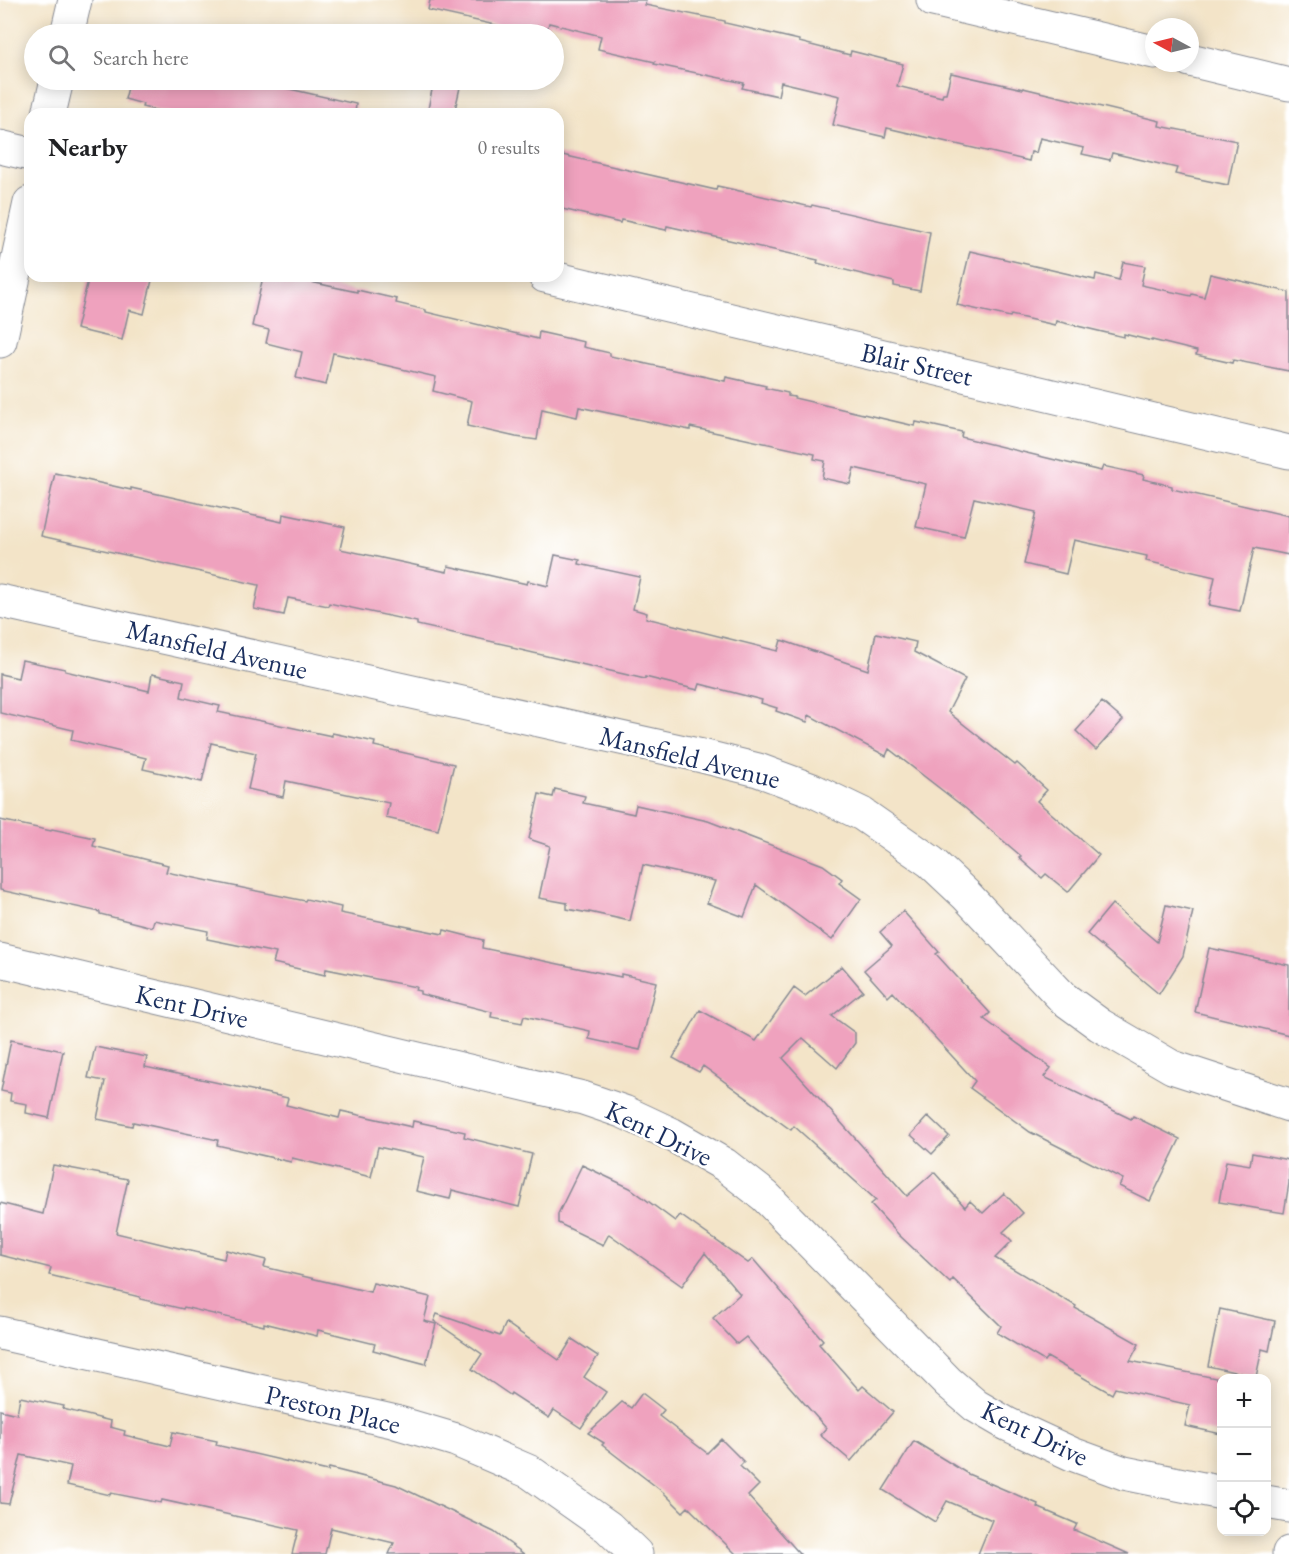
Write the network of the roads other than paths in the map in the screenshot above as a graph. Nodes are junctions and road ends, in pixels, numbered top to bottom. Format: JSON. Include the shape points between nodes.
{"nodes":[{"id":1,"x":75,"y":0,"type":"edge"},
{"id":2,"x":933,"y":0,"type":"edge"},
{"id":3,"x":69,"y":24,"type":"edge"},
{"id":4,"x":1145,"y":50,"type":"edge"},
{"id":5,"x":1199,"y":62,"type":"edge"},
{"id":6,"x":1289,"y":84,"type":"edge"},
{"id":7,"x":55,"y":90,"type":"edge"},
{"id":8,"x":50,"y":108,"type":"edge"},
{"id":9,"x":0,"y":147,"type":"edge"},
{"id":10,"x":24,"y":153,"type":"edge"},
{"id":11,"x":24,"y":230,"type":"edge"},
{"id":12,"x":564,"y":280,"type":"edge"},
{"id":13,"x":0,"y":341,"type":"edge"},
{"id":14,"x":1289,"y":452,"type":"edge"},
{"id":15,"x":0,"y":600,"type":"edge"},
{"id":16,"x":0,"y":960,"type":"edge"},
{"id":17,"x":1289,"y":1105,"type":"edge"},
{"id":18,"x":0,"y":1333,"type":"edge"},
{"id":19,"x":1217,"y":1491,"type":"edge"},
{"id":20,"x":1271,"y":1503,"type":"edge"},
{"id":21,"x":1289,"y":1506,"type":"edge"},
{"id":22,"x":636,"y":1554,"type":"edge"}],
"edges":[{"from":1,"to":3,"type":"street"},
{"from":2,"to":4,"type":"street"},
{"from":5,"to":6,"type":"street"},
{"from":7,"to":8,"type":"street"},
{"from":9,"to":10,"type":"street"},
{"from":11,"to":13,"type":"street"},
{"from":12,"to":14,"type":"street","name":"Blair Street"},
{"from":15,"to":17,"type":"street","name":"Mansfield Avenue","via":[[698,755],[758,770],[812,790],[862,814],[931,861],[1063,998],[1100,1026],[1172,1067]]},
{"from":16,"to":19,"type":"street","name":"Kent Drive","via":[[582,1098],[624,1112],[724,1165],[765,1196],[976,1406],[1037,1439],[1124,1473]]},
{"from":18,"to":22,"type":"street","name":"Preston Place","via":[[392,1421],[456,1440],[530,1473],[608,1527]]},
{"from":20,"to":21,"type":"street"}]}
